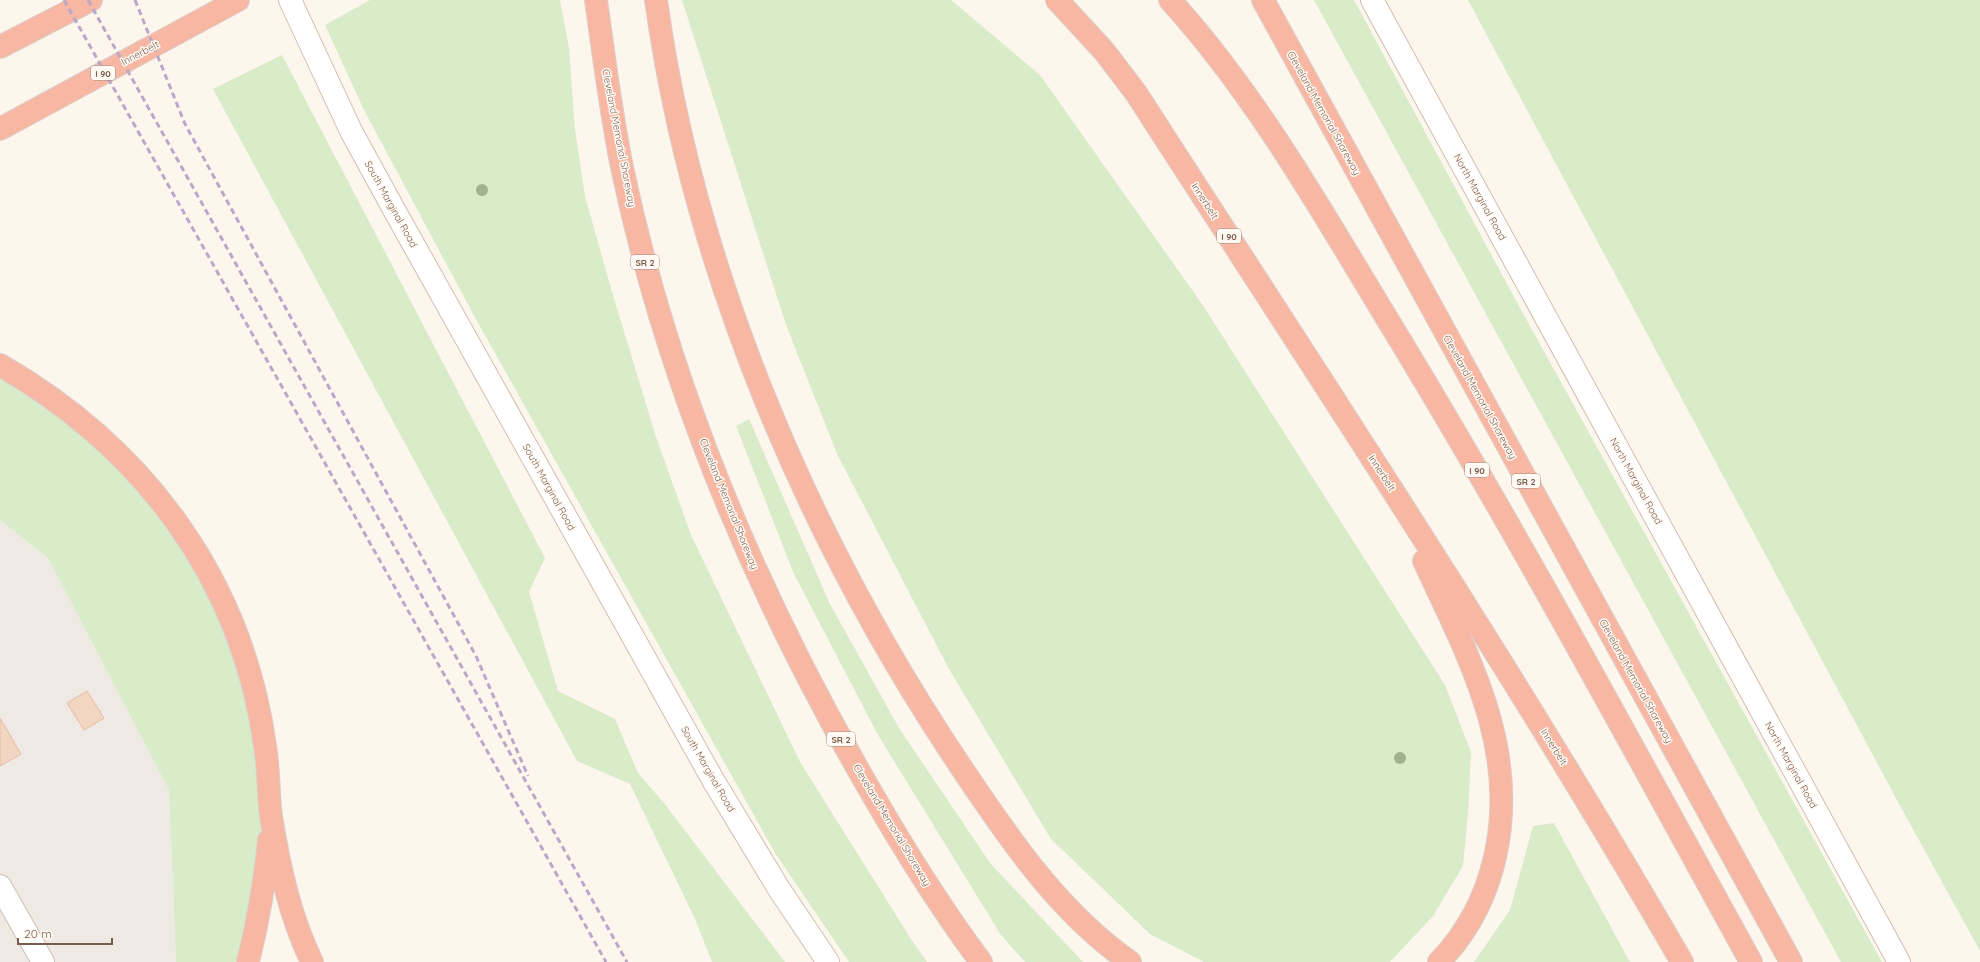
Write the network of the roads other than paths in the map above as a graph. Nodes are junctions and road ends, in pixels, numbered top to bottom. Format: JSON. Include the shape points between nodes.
{"nodes":[{"id":1,"x":84,"y":0,"type":"edge"},
{"id":2,"x":91,"y":0,"type":"edge"},
{"id":3,"x":238,"y":0,"type":"edge"},
{"id":4,"x":290,"y":0,"type":"edge"},
{"id":5,"x":1057,"y":0,"type":"edge"},
{"id":6,"x":1170,"y":0,"type":"edge"},
{"id":7,"x":1262,"y":0,"type":"edge"},
{"id":8,"x":1372,"y":0,"type":"edge"},
{"id":9,"x":657,"y":4,"type":"edge"},
{"id":10,"x":597,"y":7,"type":"edge"},
{"id":11,"x":63,"y":14,"type":"junction"},
{"id":12,"x":0,"y":47,"type":"edge"},
{"id":13,"x":0,"y":129,"type":"edge"},
{"id":14,"x":0,"y":365,"type":"edge"},
{"id":15,"x":1388,"y":482,"type":"junction"},
{"id":16,"x":271,"y":815,"type":"junction"},
{"id":17,"x":0,"y":886,"type":"edge"},
{"id":18,"x":43,"y":962,"type":"edge"},
{"id":19,"x":248,"y":962,"type":"edge"},
{"id":20,"x":312,"y":962,"type":"edge"},
{"id":21,"x":828,"y":962,"type":"edge"},
{"id":22,"x":982,"y":962,"type":"edge"},
{"id":23,"x":1130,"y":962,"type":"edge"},
{"id":24,"x":1439,"y":962,"type":"edge"},
{"id":25,"x":1682,"y":962,"type":"edge"},
{"id":26,"x":1751,"y":962,"type":"edge"},
{"id":27,"x":1791,"y":962,"type":"edge"},
{"id":28,"x":1899,"y":962,"type":"edge"}],
"edges":[{"from":1,"to":11,"type":"highway"},
{"from":2,"to":11,"type":"highway"},
{"from":3,"to":13,"type":"highway","name":"Innerbelt","number":"I 90"},
{"from":4,"to":21,"type":"street","name":"South Marginal Road","via":[[351,131],[713,780],[779,890]]},
{"from":5,"to":15,"type":"highway","name":"Innerbelt","number":"I 90","via":[[1104,51],[1136,93]]},
{"from":6,"to":26,"type":"highway","number":"I 90","via":[[1234,77],[1329,222],[1433,393]]},
{"from":7,"to":27,"type":"highway","name":"Cleveland Memorial Shoreway","number":"SR 2"},
{"from":8,"to":28,"type":"street","name":"North Marginal Road"},
{"from":9,"to":23,"type":"highway","via":[[680,128],[709,241],[766,400],[838,556],[893,658],[952,754],[1019,851],[1048,887],[1079,919]]},
{"from":10,"to":22,"type":"highway","name":"Cleveland Memorial Shoreway","number":"SR 2","via":[[623,171],[642,252],[666,335],[727,501],[760,581],[835,729],[925,881]]},
{"from":11,"to":12,"type":"highway"},
{"from":14,"to":16,"type":"highway","via":[[82,420],[110,446],[161,500],[204,563],[238,636],[251,675],[266,746]]},
{"from":15,"to":24,"type":"highway","via":[[1478,682],[1490,718],[1502,781],[1500,827],[1490,879],[1478,908],[1461,938]]},
{"from":15,"to":25,"type":"highway","name":"Innerbelt","number":"I 90","via":[[1573,776]]},
{"from":16,"to":19,"type":"highway","via":[[266,874]]},
{"from":16,"to":20,"type":"highway","via":[[285,886],[301,939]]},
{"from":17,"to":18,"type":"street"}]}
